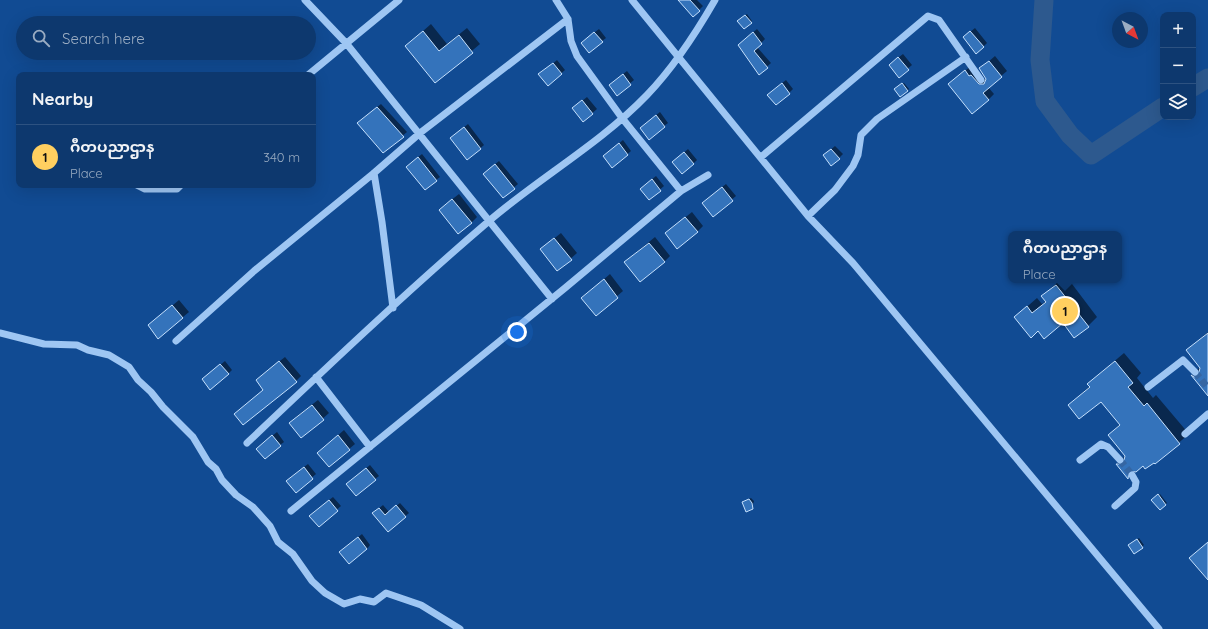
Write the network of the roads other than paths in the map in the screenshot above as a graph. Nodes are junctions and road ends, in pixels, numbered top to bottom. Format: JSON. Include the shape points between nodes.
{"nodes":[{"id":1,"x":305,"y":0,"type":"edge"},
{"id":2,"x":399,"y":0,"type":"edge"},
{"id":3,"x":556,"y":0,"type":"edge"},
{"id":4,"x":632,"y":0,"type":"edge"},
{"id":5,"x":715,"y":0,"type":"edge"},
{"id":6,"x":568,"y":19,"type":"junction"},
{"id":7,"x":346,"y":43,"type":"junction"},
{"id":8,"x":678,"y":57,"type":"junction"},
{"id":9,"x":966,"y":58,"type":"junction"},
{"id":10,"x":312,"y":72,"type":"edge"},
{"id":11,"x":981,"y":80,"type":"dead end"},
{"id":12,"x":622,"y":118,"type":"junction"},
{"id":13,"x":420,"y":133,"type":"junction"},
{"id":14,"x":761,"y":157,"type":"junction"},
{"id":15,"x":374,"y":174,"type":"junction"},
{"id":16,"x":708,"y":175,"type":"dead end"},
{"id":17,"x":143,"y":188,"type":"edge"},
{"id":18,"x":178,"y":188,"type":"edge"},
{"id":19,"x":681,"y":191,"type":"junction"},
{"id":20,"x":808,"y":216,"type":"junction"},
{"id":21,"x":490,"y":220,"type":"junction"},
{"id":22,"x":552,"y":299,"type":"junction"},
{"id":23,"x":393,"y":308,"type":"junction"},
{"id":24,"x":0,"y":333,"type":"edge"},
{"id":25,"x":176,"y":341,"type":"dead end"},
{"id":26,"x":1195,"y":372,"type":"tunnel mouth"},
{"id":27,"x":316,"y":377,"type":"junction"},
{"id":28,"x":1148,"y":387,"type":"dead end"},
{"id":29,"x":1208,"y":414,"type":"edge"},
{"id":30,"x":1184,"y":434,"type":"dead end"},
{"id":31,"x":246,"y":443,"type":"dead end"},
{"id":32,"x":370,"y":447,"type":"junction"},
{"id":33,"x":1080,"y":460,"type":"dead end"},
{"id":34,"x":1120,"y":460,"type":"tunnel mouth"},
{"id":35,"x":1132,"y":475,"type":"tunnel mouth"},
{"id":36,"x":1115,"y":506,"type":"dead end"},
{"id":37,"x":291,"y":511,"type":"dead end"},
{"id":38,"x":460,"y":629,"type":"edge"},
{"id":39,"x":1159,"y":629,"type":"edge"}],
"edges":[{"from":1,"to":7,"type":"street"},
{"from":2,"to":7,"type":"street"},
{"from":3,"to":6,"type":"street"},
{"from":4,"to":8,"type":"street"},
{"from":5,"to":8,"type":"street"},
{"from":6,"to":12,"type":"street","via":[[571,41],[577,56]]},
{"from":6,"to":13,"type":"street"},
{"from":7,"to":10,"type":"street"},
{"from":7,"to":13,"type":"street"},
{"from":8,"to":12,"type":"street","via":[[647,95]]},
{"from":8,"to":14,"type":"street"},
{"from":9,"to":11,"type":"street"},
{"from":9,"to":14,"type":"street","via":[[938,20],[928,16]]},
{"from":9,"to":20,"type":"street","via":[[866,129],[861,135],[858,155],[853,166],[835,190]]},
{"from":12,"to":19,"type":"street"},
{"from":12,"to":21,"type":"street"},
{"from":13,"to":15,"type":"street"},
{"from":13,"to":21,"type":"street"},
{"from":14,"to":20,"type":"street"},
{"from":15,"to":23,"type":"street"},
{"from":15,"to":25,"type":"street","via":[[254,271]]},
{"from":16,"to":19,"type":"street"},
{"from":17,"to":18,"type":"street"},
{"from":19,"to":22,"type":"street"},
{"from":20,"to":39,"type":"street","via":[[854,263]]},
{"from":21,"to":22,"type":"street"},
{"from":21,"to":23,"type":"street"},
{"from":22,"to":32,"type":"street"},
{"from":23,"to":27,"type":"street"},
{"from":24,"to":38,"type":"street","via":[[44,344],[77,345],[109,355],[129,368],[194,437],[202,454],[222,480],[266,521],[278,542],[293,554],[312,581],[325,593],[344,604],[360,599],[374,602],[386,592],[421,605]]},
{"from":26,"to":28,"type":"street","via":[[1183,360]]},
{"from":27,"to":31,"type":"street"},
{"from":27,"to":32,"type":"street"},
{"from":29,"to":30,"type":"street"},
{"from":32,"to":37,"type":"street"},
{"from":33,"to":34,"type":"street","via":[[1101,444],[1108,447]]},
{"from":35,"to":36,"type":"street","via":[[1136,482],[1135,488]]}]}
